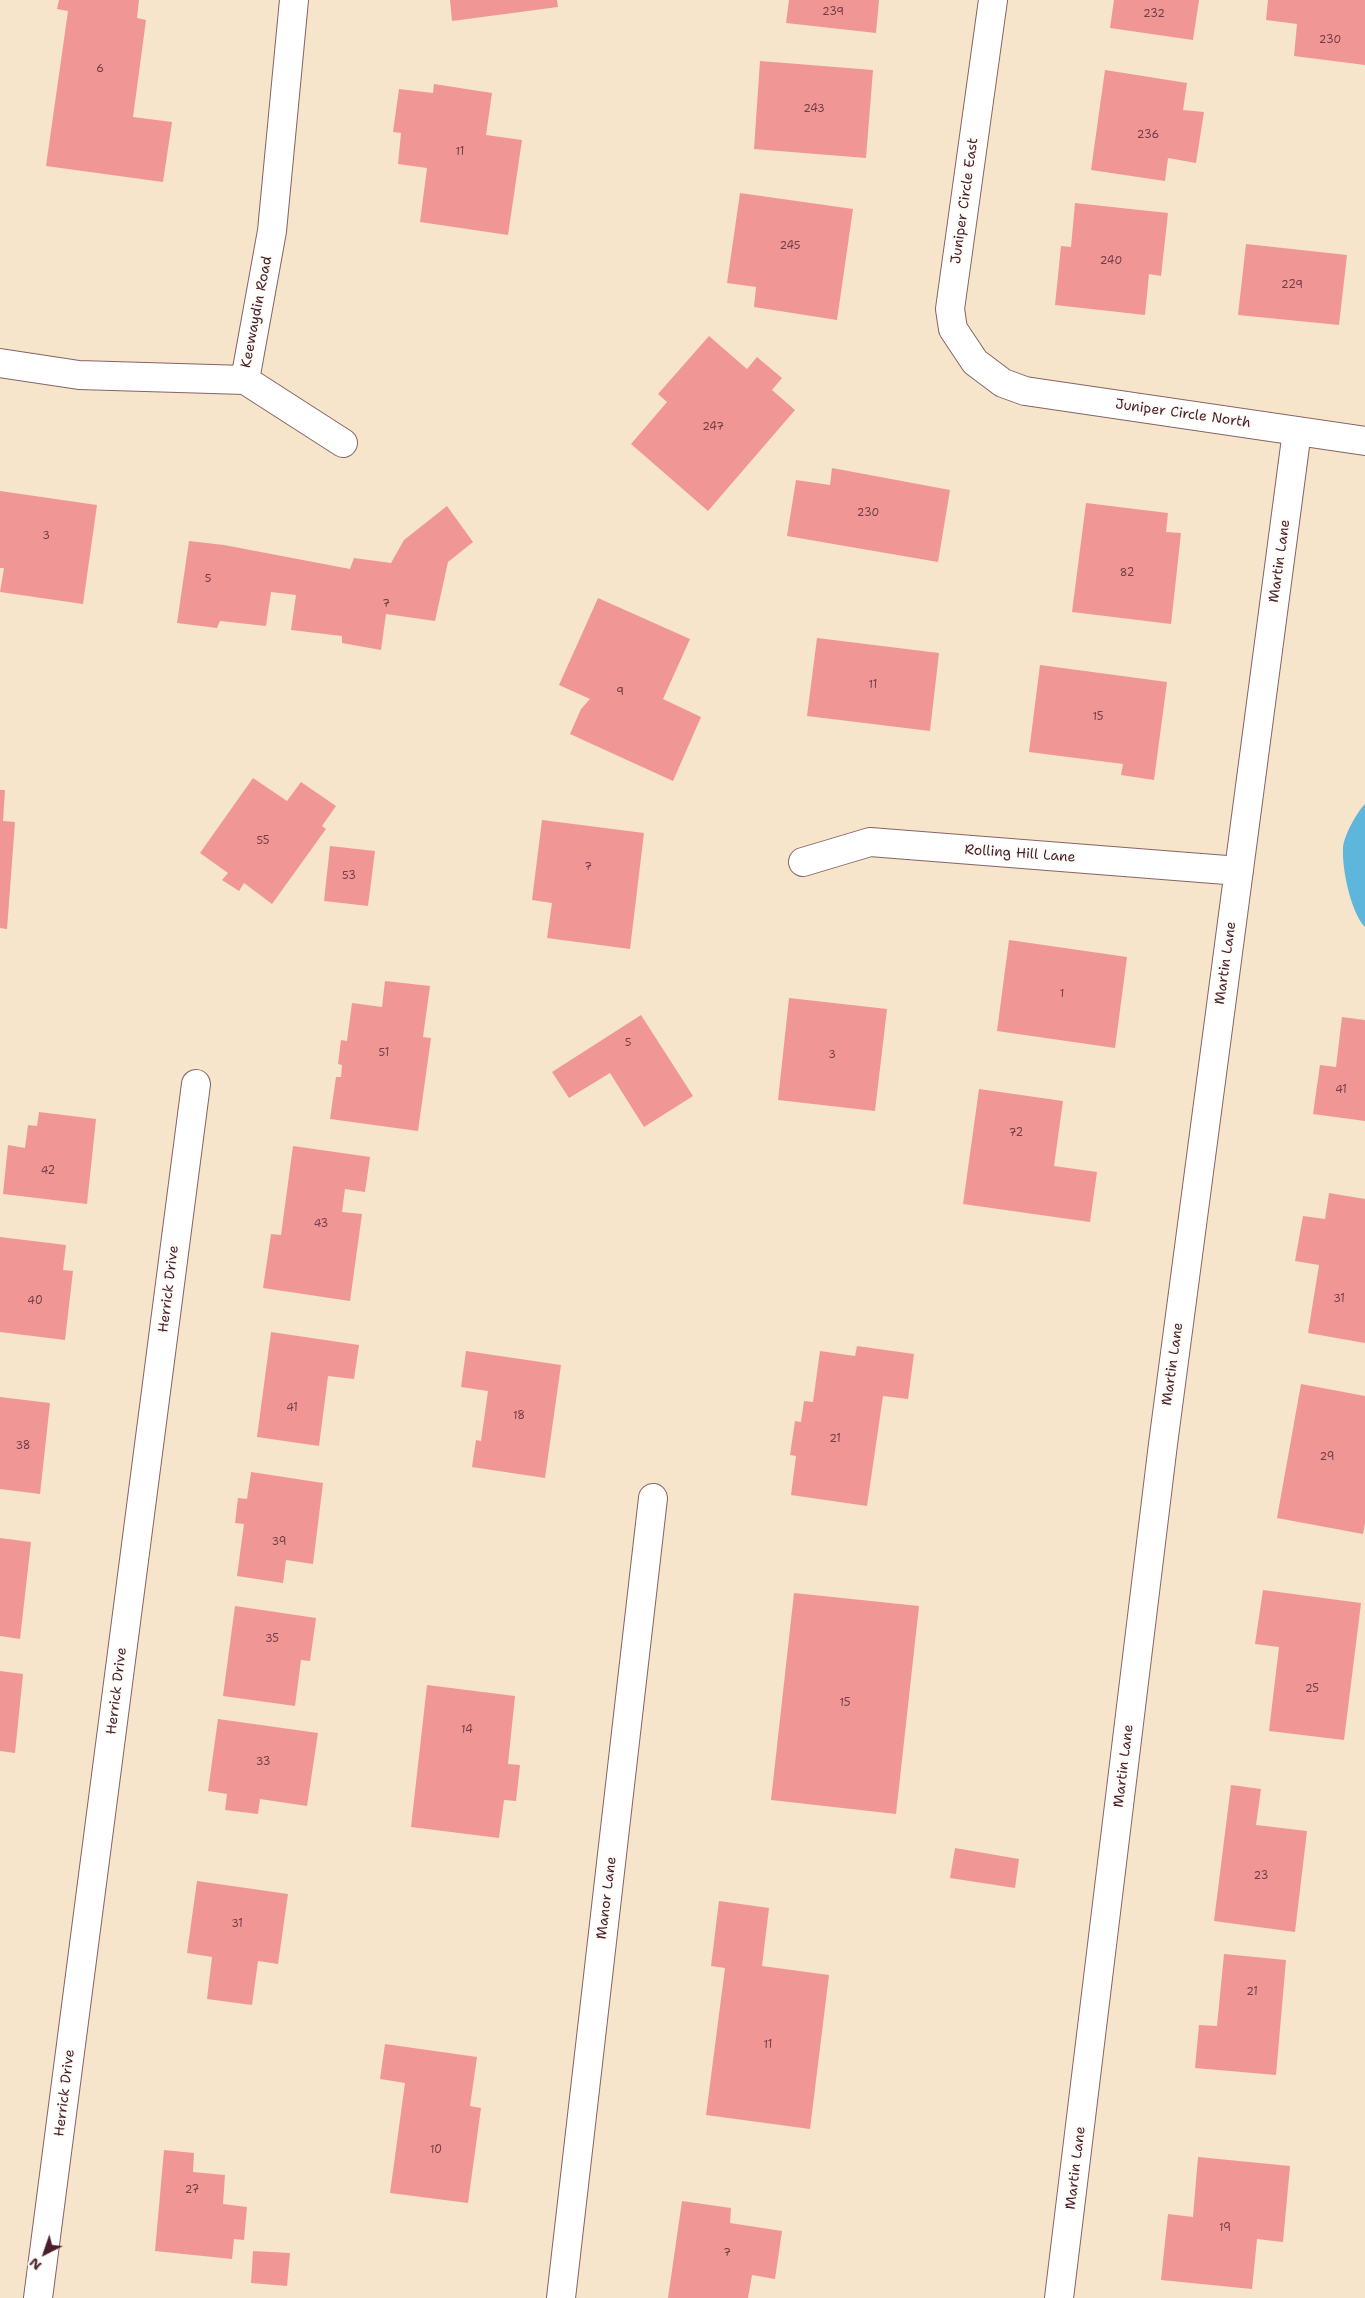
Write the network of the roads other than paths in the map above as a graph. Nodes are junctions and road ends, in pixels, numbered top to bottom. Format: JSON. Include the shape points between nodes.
{"nodes":[{"id":1,"x":294,"y":0,"type":"edge"},
{"id":2,"x":993,"y":0,"type":"edge"},
{"id":3,"x":0,"y":363,"type":"edge"},
{"id":4,"x":244,"y":380,"type":"junction"},
{"id":5,"x":1002,"y":383,"type":"joint"},
{"id":6,"x":1297,"y":431,"type":"junction"},
{"id":7,"x":1365,"y":441,"type":"edge"},
{"id":8,"x":343,"y":443,"type":"dead end"},
{"id":9,"x":803,"y":862,"type":"dead end"},
{"id":10,"x":1239,"y":871,"type":"junction"},
{"id":11,"x":196,"y":1084,"type":"dead end"},
{"id":12,"x":653,"y":1498,"type":"dead end"},
{"id":13,"x":38,"y":2298,"type":"edge"},
{"id":14,"x":561,"y":2298,"type":"edge"},
{"id":15,"x":1060,"y":2298,"type":"edge"}],
"edges":[{"from":1,"to":4,"type":"street","name":"Keewaydin Road","via":[[272,231]]},
{"from":2,"to":5,"type":"street","name":"Juniper Circle East","via":[[950,310],[953,329],[975,362]]},
{"from":3,"to":4,"type":"street","name":"Keewaydin Road","via":[[80,375]]},
{"from":4,"to":8,"type":"street"},
{"from":5,"to":6,"type":"street","name":"Juniper Circle North","via":[[1025,391]]},
{"from":6,"to":7,"type":"street","name":"Juniper Circle North"},
{"from":6,"to":10,"type":"street","name":"Martin Lane"},
{"from":9,"to":10,"type":"street","name":"Rolling Hill Lane","via":[[870,842]]},
{"from":10,"to":15,"type":"street","name":"Martin Lane","via":[[1162,1454]]},
{"from":11,"to":13,"type":"street","name":"Herrick Drive"},
{"from":12,"to":14,"type":"street","name":"Manor Lane"}]}
